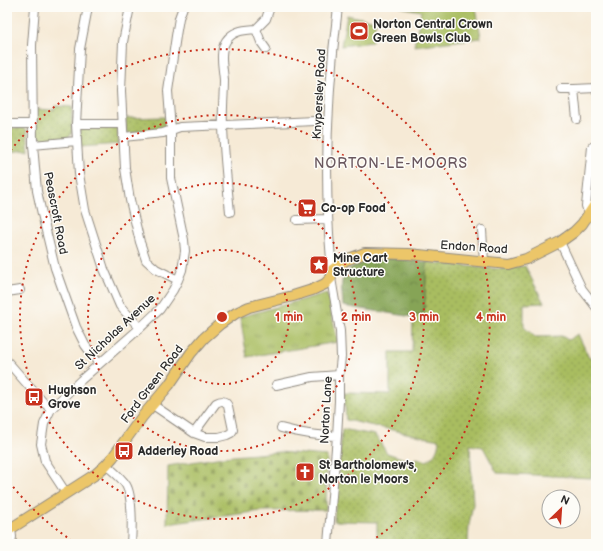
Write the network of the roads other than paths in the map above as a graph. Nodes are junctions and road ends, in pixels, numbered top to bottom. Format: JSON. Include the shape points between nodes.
{"nodes":[{"id":1,"x":35,"y":7,"type":"edge"},
{"id":2,"x":88,"y":7,"type":"edge"},
{"id":3,"x":130,"y":7,"type":"edge"},
{"id":4,"x":183,"y":7,"type":"edge"},
{"id":5,"x":270,"y":7,"type":"edge"},
{"id":6,"x":338,"y":7,"type":"edge"},
{"id":7,"x":256,"y":29,"type":"junction"},
{"id":8,"x":266,"y":49,"type":"dead end"},
{"id":9,"x":596,"y":88,"type":"edge"},
{"id":10,"x":561,"y":90,"type":"dead end"},
{"id":11,"x":574,"y":90,"type":"junction"},
{"id":12,"x":577,"y":119,"type":"dead end"},
{"id":13,"x":328,"y":121,"type":"junction"},
{"id":14,"x":7,"y":124,"type":"edge"},
{"id":15,"x":33,"y":124,"type":"junction"},
{"id":16,"x":76,"y":124,"type":"junction"},
{"id":17,"x":122,"y":124,"type":"junction"},
{"id":18,"x":223,"y":126,"type":"junction"},
{"id":19,"x":171,"y":130,"type":"junction"},
{"id":20,"x":123,"y":137,"type":"junction"},
{"id":21,"x":76,"y":141,"type":"junction"},
{"id":22,"x":33,"y":145,"type":"junction"},
{"id":23,"x":592,"y":147,"type":"dead end"},
{"id":24,"x":596,"y":203,"type":"edge"},
{"id":25,"x":230,"y":212,"type":"dead end"},
{"id":26,"x":589,"y":212,"type":"junction"},
{"id":27,"x":328,"y":219,"type":"junction"},
{"id":28,"x":298,"y":220,"type":"dead end"},
{"id":29,"x":482,"y":230,"type":"dead end"},
{"id":30,"x":560,"y":242,"type":"junction"},
{"id":31,"x":484,"y":262,"type":"junction"},
{"id":32,"x":332,"y":274,"type":"junction"},
{"id":33,"x":178,"y":280,"type":"junction"},
{"id":34,"x":20,"y":290,"type":"dead end"},
{"id":35,"x":7,"y":292,"type":"edge"},
{"id":36,"x":596,"y":307,"type":"edge"},
{"id":37,"x":140,"y":328,"type":"junction"},
{"id":38,"x":8,"y":364,"type":"edge"},
{"id":39,"x":99,"y":364,"type":"junction"},
{"id":40,"x":339,"y":375,"type":"junction"},
{"id":41,"x":276,"y":385,"type":"dead end"},
{"id":42,"x":153,"y":405,"type":"junction"},
{"id":43,"x":51,"y":409,"type":"junction"},
{"id":44,"x":281,"y":428,"type":"dead end"},
{"id":45,"x":194,"y":433,"type":"junction"},
{"id":46,"x":337,"y":436,"type":"junction"},
{"id":47,"x":106,"y":465,"type":"junction"},
{"id":48,"x":66,"y":493,"type":"junction"},
{"id":49,"x":9,"y":530,"type":"edge"},
{"id":50,"x":11,"y":544,"type":"edge"},
{"id":51,"x":132,"y":544,"type":"edge"},
{"id":52,"x":328,"y":544,"type":"edge"}],
"edges":[{"from":1,"to":15,"type":"street","name":"Peascroft Road","via":[[32,44]]},
{"from":2,"to":16,"type":"street","via":[[80,49]]},
{"from":3,"to":17,"type":"street","via":[[123,42]]},
{"from":4,"to":19,"type":"street","name":"St Nicholas Avenue","via":[[179,18],[168,91]]},
{"from":5,"to":7,"type":"street","via":[[266,19]]},
{"from":6,"to":13,"type":"street","name":"Knypersley Road"},
{"from":7,"to":8,"type":"street"},
{"from":7,"to":18,"type":"street","via":[[234,33],[226,41],[222,54]]},
{"from":9,"to":11,"type":"street"},
{"from":10,"to":11,"type":"street"},
{"from":11,"to":12,"type":"street"},
{"from":13,"to":18,"type":"street"},
{"from":13,"to":27,"type":"street","name":"Knypersley Road"},
{"from":14,"to":15,"type":"street"},
{"from":15,"to":22,"type":"street","name":"Peascroft Road"},
{"from":16,"to":17,"type":"street"},
{"from":16,"to":21,"type":"street"},
{"from":17,"to":20,"type":"street"},
{"from":18,"to":19,"type":"street","via":[[180,127]]},
{"from":18,"to":25,"type":"street"},
{"from":19,"to":20,"type":"street"},
{"from":19,"to":33,"type":"street","name":"St Nicholas Avenue","via":[[171,178],[184,245]]},
{"from":20,"to":33,"type":"street","via":[[130,200],[146,260],[156,269]]},
{"from":21,"to":22,"type":"street"},
{"from":21,"to":37,"type":"street","via":[[85,210],[104,269],[120,306]]},
{"from":22,"to":39,"type":"street","name":"Peascroft Road","via":[[42,214],[55,268],[76,327]]},
{"from":23,"to":26,"type":"street","via":[[586,206]]},
{"from":24,"to":26,"type":"main road","name":"Endon Road"},
{"from":26,"to":30,"type":"main road","name":"Endon Road","via":[[582,224]]},
{"from":27,"to":28,"type":"street"},
{"from":27,"to":32,"type":"street","name":"Knypersley Road"},
{"from":29,"to":31,"type":"street"},
{"from":30,"to":31,"type":"main road","name":"Endon Road","via":[[526,259],[508,264]]},
{"from":30,"to":36,"type":"street","via":[[582,289]]},
{"from":31,"to":32,"type":"main road","name":"Endon Road","via":[[409,254],[365,253],[346,260]]},
{"from":32,"to":40,"type":"street","name":"Norton Lane","via":[[340,331]]},
{"from":32,"to":42,"type":"main road","name":"Ford Green Road","via":[[325,284],[312,290],[249,307],[220,324],[204,338]]},
{"from":33,"to":37,"type":"street","name":"St Nicholas Avenue","via":[[168,299]]},
{"from":34,"to":35,"type":"street"},
{"from":37,"to":39,"type":"street","name":"St Nicholas Avenue"},
{"from":38,"to":43,"type":"street"},
{"from":39,"to":43,"type":"street","name":"St Nicholas Avenue"},
{"from":40,"to":41,"type":"street","via":[[312,377]]},
{"from":40,"to":46,"type":"street","name":"Norton Lane"},
{"from":42,"to":45,"type":"street"},
{"from":42,"to":47,"type":"main road","name":"Ford Green Road"},
{"from":43,"to":48,"type":"street","name":"St Nicholas Avenue","via":[[44,424],[41,444],[45,461]]},
{"from":44,"to":46,"type":"street","via":[[299,433]]},
{"from":45,"to":45,"type":"street","via":[[216,403],[227,403],[233,430],[231,433],[219,437],[205,437]]},
{"from":46,"to":52,"type":"street","name":"Norton Lane"},
{"from":47,"to":48,"type":"main road","name":"Ford Green Road"},
{"from":47,"to":51,"type":"street","via":[[125,483],[130,493]]},
{"from":48,"to":49,"type":"main road","name":"Ford Green Road"},
{"from":49,"to":50,"type":"street"}]}
